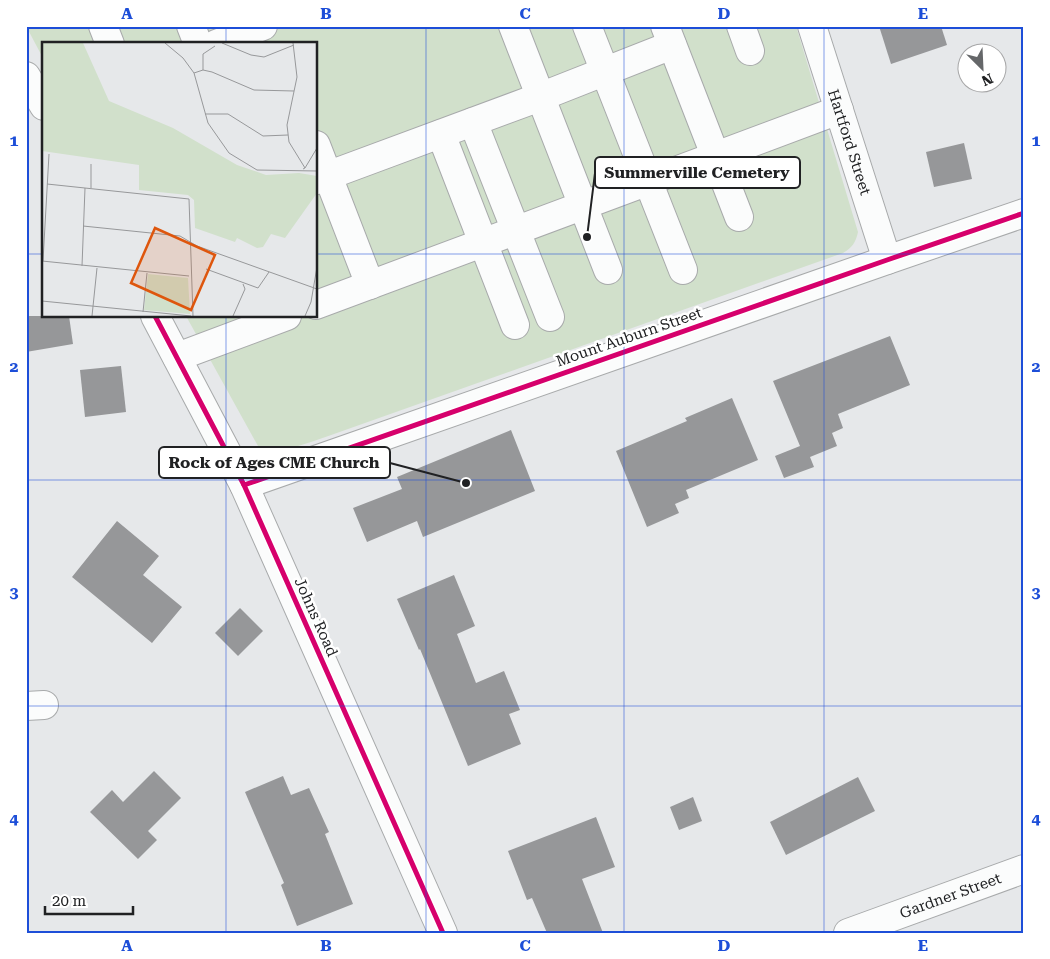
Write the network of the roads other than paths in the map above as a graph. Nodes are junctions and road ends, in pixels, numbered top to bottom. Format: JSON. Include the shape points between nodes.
{"nodes":[{"id":1,"x":103,"y":26,"type":"edge"},
{"id":2,"x":191,"y":26,"type":"edge"},
{"id":3,"x":263,"y":26,"type":"edge"},
{"id":4,"x":272,"y":26,"type":"edge"},
{"id":5,"x":513,"y":26,"type":"edge"},
{"id":6,"x":587,"y":26,"type":"edge"},
{"id":7,"x":812,"y":26,"type":"edge"},
{"id":8,"x":668,"y":35,"type":"edge"},
{"id":9,"x":109,"y":42,"type":"edge"},
{"id":10,"x":197,"y":42,"type":"edge"},
{"id":11,"x":221,"y":42,"type":"edge"},
{"id":12,"x":277,"y":42,"type":"edge"},
{"id":13,"x":604,"y":71,"type":"junction"},
{"id":14,"x":26,"y":76,"type":"edge"},
{"id":15,"x":540,"y":97,"type":"junction"},
{"id":16,"x":42,"y":103,"type":"edge"},
{"id":17,"x":839,"y":110,"type":"junction"},
{"id":18,"x":473,"y":122,"type":"junction"},
{"id":19,"x":441,"y":134,"type":"junction"},
{"id":20,"x":318,"y":157,"type":"edge"},
{"id":21,"x":714,"y":157,"type":"junction"},
{"id":22,"x":322,"y":178,"type":"edge"},
{"id":23,"x":647,"y":181,"type":"junction"},
{"id":24,"x":583,"y":206,"type":"junction"},
{"id":25,"x":1024,"y":213,"type":"edge"},
{"id":26,"x":739,"y":217,"type":"dead end"},
{"id":27,"x":517,"y":230,"type":"junction"},
{"id":28,"x":484,"y":242,"type":"junction"},
{"id":29,"x":887,"y":260,"type":"junction"},
{"id":30,"x":608,"y":270,"type":"dead end"},
{"id":31,"x":683,"y":270,"type":"dead end"},
{"id":32,"x":370,"y":285,"type":"junction"},
{"id":33,"x":318,"y":304,"type":"edge"},
{"id":34,"x":550,"y":317,"type":"dead end"},
{"id":35,"x":156,"y":318,"type":"edge"},
{"id":36,"x":282,"y":318,"type":"edge"},
{"id":37,"x":515,"y":325,"type":"dead end"},
{"id":38,"x":176,"y":357,"type":"junction"},
{"id":39,"x":244,"y":485,"type":"junction"},
{"id":40,"x":1024,"y":869,"type":"edge"},
{"id":41,"x":443,"y":933,"type":"edge"},
{"id":42,"x":848,"y":933,"type":"edge"}],
"edges":[{"from":1,"to":9,"type":"street"},
{"from":2,"to":10,"type":"street"},
{"from":3,"to":11,"type":"street"},
{"from":4,"to":12,"type":"street"},
{"from":5,"to":15,"type":"street"},
{"from":6,"to":13,"type":"street"},
{"from":7,"to":17,"type":"street","name":"Hartford Street"},
{"from":8,"to":13,"type":"street"},
{"from":8,"to":21,"type":"street"},
{"from":13,"to":15,"type":"street"},
{"from":13,"to":23,"type":"street"},
{"from":14,"to":16,"type":"street"},
{"from":15,"to":18,"type":"street"},
{"from":15,"to":24,"type":"street"},
{"from":17,"to":21,"type":"street"},
{"from":17,"to":29,"type":"street","name":"Hartford Street"},
{"from":18,"to":19,"type":"street"},
{"from":18,"to":27,"type":"street"},
{"from":19,"to":22,"type":"street"},
{"from":19,"to":28,"type":"street"},
{"from":20,"to":22,"type":"street"},
{"from":21,"to":23,"type":"street"},
{"from":21,"to":26,"type":"street"},
{"from":22,"to":32,"type":"street"},
{"from":23,"to":24,"type":"street"},
{"from":23,"to":31,"type":"street"},
{"from":24,"to":27,"type":"street"},
{"from":24,"to":30,"type":"street"},
{"from":25,"to":29,"type":"street","name":"Mount Auburn Street"},
{"from":27,"to":28,"type":"street"},
{"from":27,"to":34,"type":"street"},
{"from":28,"to":32,"type":"street"},
{"from":28,"to":37,"type":"street"},
{"from":29,"to":39,"type":"street","name":"Mount Auburn Street"},
{"from":32,"to":33,"type":"street"},
{"from":35,"to":38,"type":"street","name":"Johns Road"},
{"from":36,"to":38,"type":"street"},
{"from":38,"to":39,"type":"street","name":"Johns Road"},
{"from":39,"to":41,"type":"street","name":"Johns Road"},
{"from":40,"to":42,"type":"street","name":"Gardner Street"}]}
